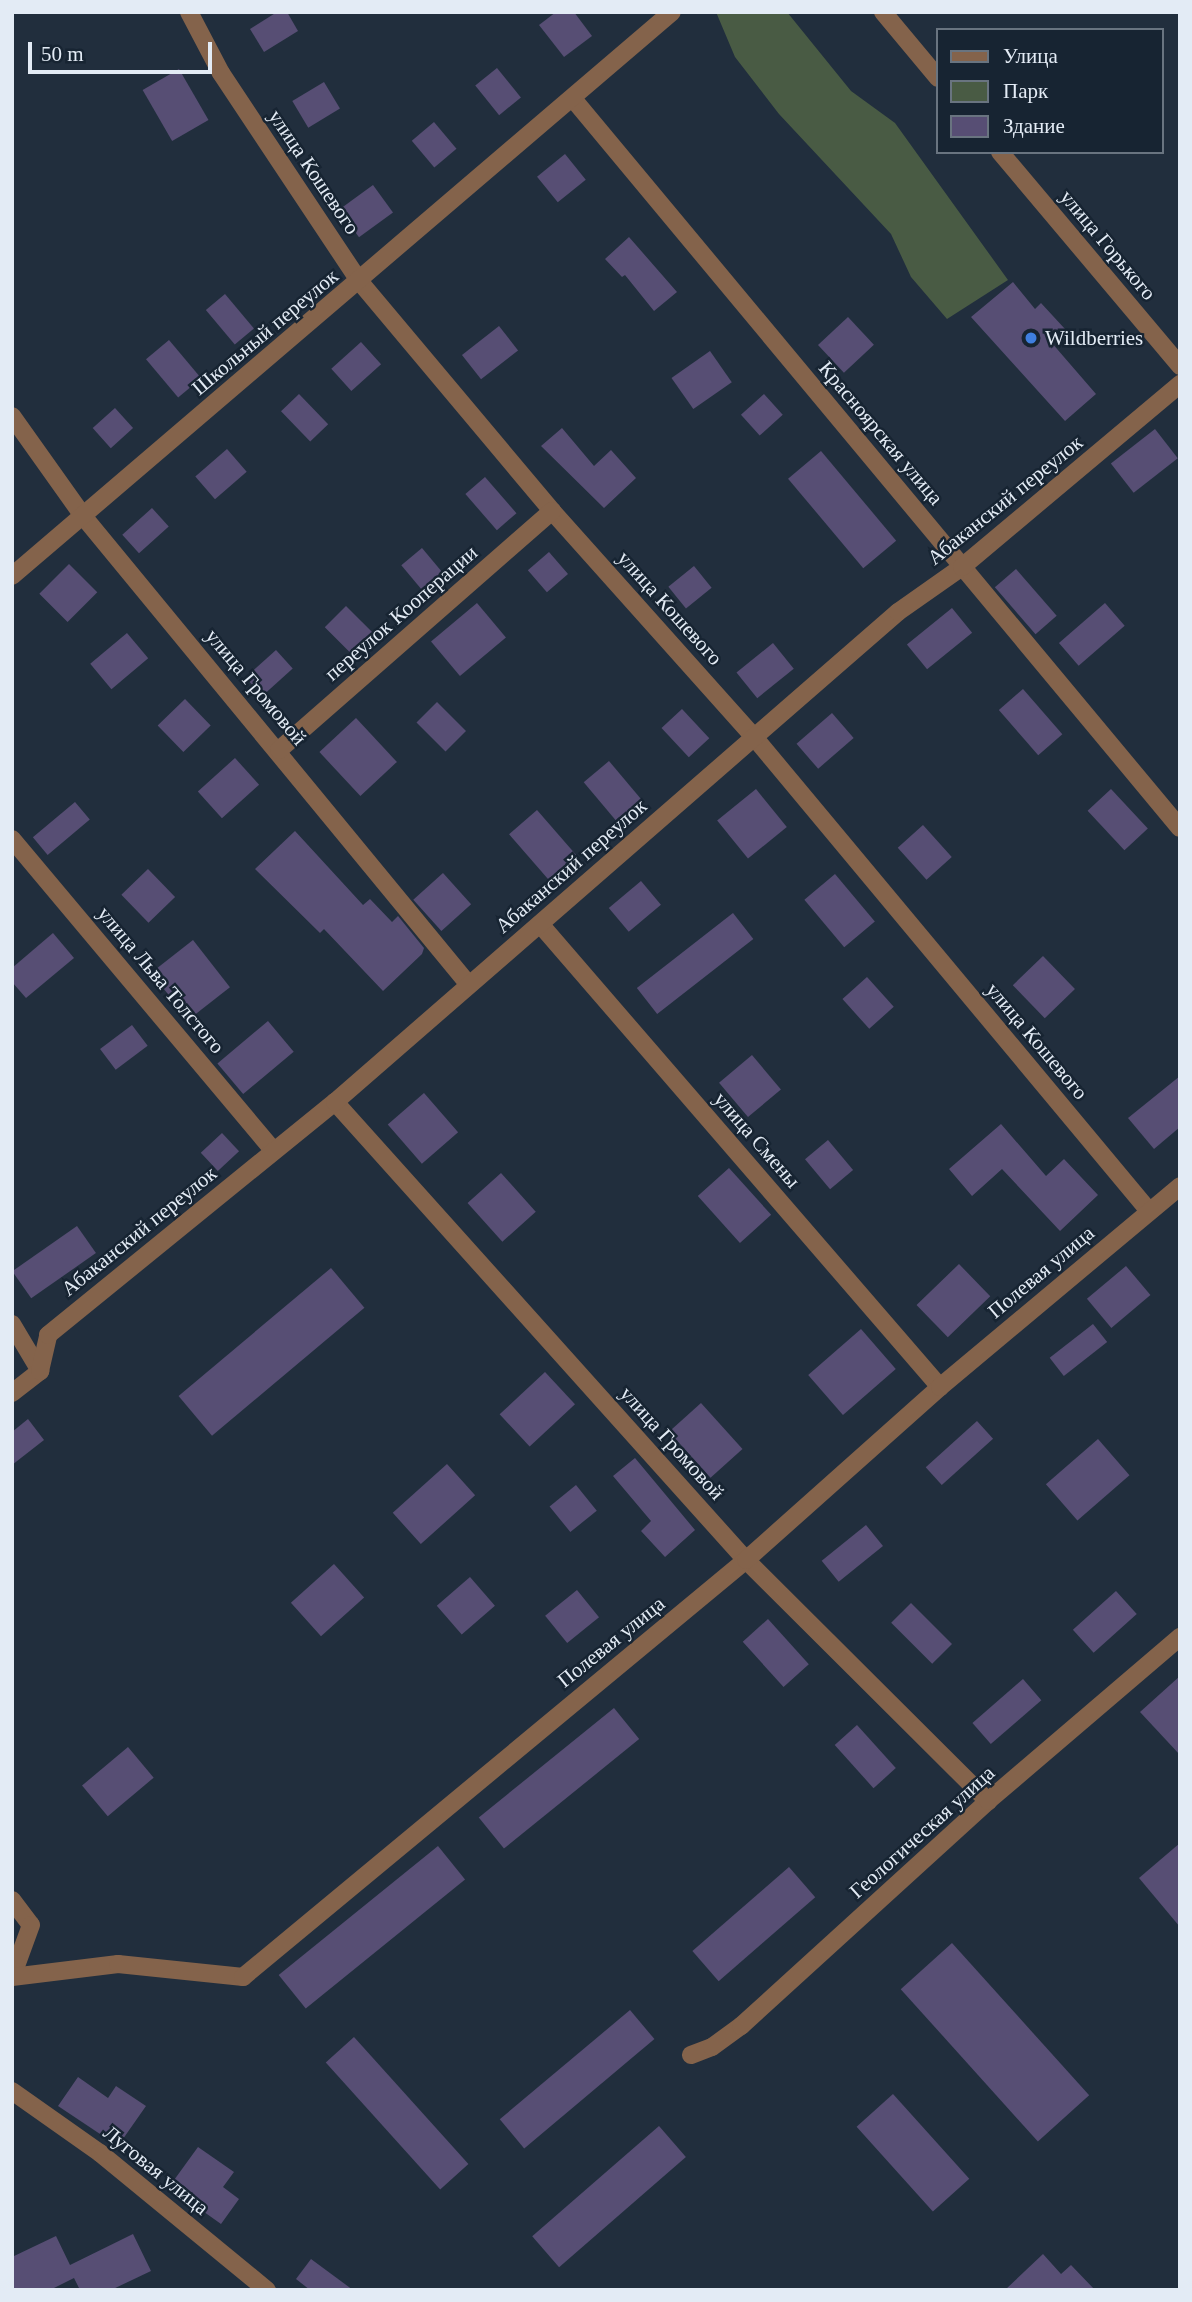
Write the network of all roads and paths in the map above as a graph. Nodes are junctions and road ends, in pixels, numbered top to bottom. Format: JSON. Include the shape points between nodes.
{"nodes":[{"id":1,"x":189,"y":12,"type":"edge"},
{"id":2,"x":672,"y":12,"type":"edge"},
{"id":3,"x":883,"y":12,"type":"edge"},
{"id":4,"x":936,"y":76,"type":"edge"},
{"id":5,"x":574,"y":100,"type":"junction"},
{"id":6,"x":1002,"y":154,"type":"edge"},
{"id":7,"x":360,"y":282,"type":"junction"},
{"id":8,"x":1180,"y":366,"type":"edge"},
{"id":9,"x":1180,"y":384,"type":"edge"},
{"id":10,"x":12,"y":416,"type":"edge"},
{"id":11,"x":552,"y":511,"type":"junction"},
{"id":12,"x":83,"y":516,"type":"junction"},
{"id":13,"x":962,"y":567,"type":"junction"},
{"id":14,"x":12,"y":576,"type":"edge"},
{"id":15,"x":754,"y":737,"type":"junction"},
{"id":16,"x":279,"y":750,"type":"junction"},
{"id":17,"x":1180,"y":828,"type":"edge"},
{"id":18,"x":12,"y":839,"type":"edge"},
{"id":19,"x":540,"y":924,"type":"junction"},
{"id":20,"x":469,"y":985,"type":"junction"},
{"id":21,"x":335,"y":1102,"type":"junction"},
{"id":22,"x":274,"y":1151,"type":"junction"},
{"id":23,"x":1180,"y":1186,"type":"edge"},
{"id":24,"x":1149,"y":1211,"type":"junction"},
{"id":25,"x":12,"y":1324,"type":"edge"},
{"id":26,"x":40,"y":1371,"type":"junction"},
{"id":27,"x":940,"y":1387,"type":"junction"},
{"id":28,"x":12,"y":1393,"type":"edge"},
{"id":29,"x":746,"y":1560,"type":"junction"},
{"id":30,"x":1180,"y":1637,"type":"edge"},
{"id":31,"x":988,"y":1801,"type":"junction"},
{"id":32,"x":12,"y":1900,"type":"edge"},
{"id":33,"x":12,"y":1977,"type":"edge"},
{"id":34,"x":691,"y":2055,"type":"dead end"},
{"id":35,"x":12,"y":2091,"type":"edge"},
{"id":36,"x":267,"y":2290,"type":"edge"}],
"edges":[{"from":1,"to":7,"type":"street","name":"улица Кошевого","via":[[221,73]]},
{"from":2,"to":5,"type":"street","name":"Школьный переулок"},
{"from":3,"to":4,"type":"street"},
{"from":5,"to":7,"type":"street","name":"Школьный переулок"},
{"from":5,"to":13,"type":"street","name":"Красноярская улица"},
{"from":6,"to":8,"type":"street","name":"улица Горького"},
{"from":7,"to":11,"type":"street","name":"улица Кошевого"},
{"from":7,"to":12,"type":"street","name":"Школьный переулок"},
{"from":9,"to":13,"type":"street","name":"Абаканский переулок"},
{"from":10,"to":12,"type":"street","name":"улица Громовой"},
{"from":11,"to":15,"type":"street","name":"улица Кошевого"},
{"from":11,"to":16,"type":"street","name":"переулок Кооперации"},
{"from":12,"to":14,"type":"street","name":"Школьный переулок"},
{"from":12,"to":16,"type":"street","name":"улица Громовой"},
{"from":13,"to":15,"type":"street","name":"Абаканский переулок","via":[[898,612]]},
{"from":13,"to":17,"type":"street","name":"Красноярская улица"},
{"from":15,"to":19,"type":"street","name":"Абаканский переулок"},
{"from":15,"to":24,"type":"street","name":"улица Кошевого"},
{"from":16,"to":20,"type":"street","name":"улица Громовой"},
{"from":18,"to":22,"type":"street","name":"улица Льва Толстого"},
{"from":19,"to":20,"type":"street","name":"Абаканский переулок"},
{"from":19,"to":27,"type":"street","name":"улица Смены"},
{"from":20,"to":21,"type":"street","name":"Абаканский переулок"},
{"from":21,"to":22,"type":"street","name":"Абаканский переулок"},
{"from":21,"to":29,"type":"street","name":"улица Громовой"},
{"from":22,"to":26,"type":"street","name":"Абаканский переулок","via":[[48,1335]]},
{"from":23,"to":24,"type":"street","name":"Полевая улица"},
{"from":24,"to":27,"type":"street","name":"Полевая улица"},
{"from":25,"to":26,"type":"street"},
{"from":26,"to":28,"type":"street"},
{"from":27,"to":29,"type":"street","name":"Полевая улица"},
{"from":29,"to":31,"type":"street","name":"улица Громовой"},
{"from":29,"to":33,"type":"street","name":"Полевая улица","via":[[243,1977],[118,1964]]},
{"from":30,"to":31,"type":"street","name":"Геологическая улица"},
{"from":31,"to":34,"type":"street","name":"Геологическая улица","via":[[741,2025],[712,2047]]},
{"from":32,"to":33,"type":"street","via":[[32,1925]]},
{"from":35,"to":36,"type":"street","name":"Луговая улица","via":[[100,2153]]}]}
